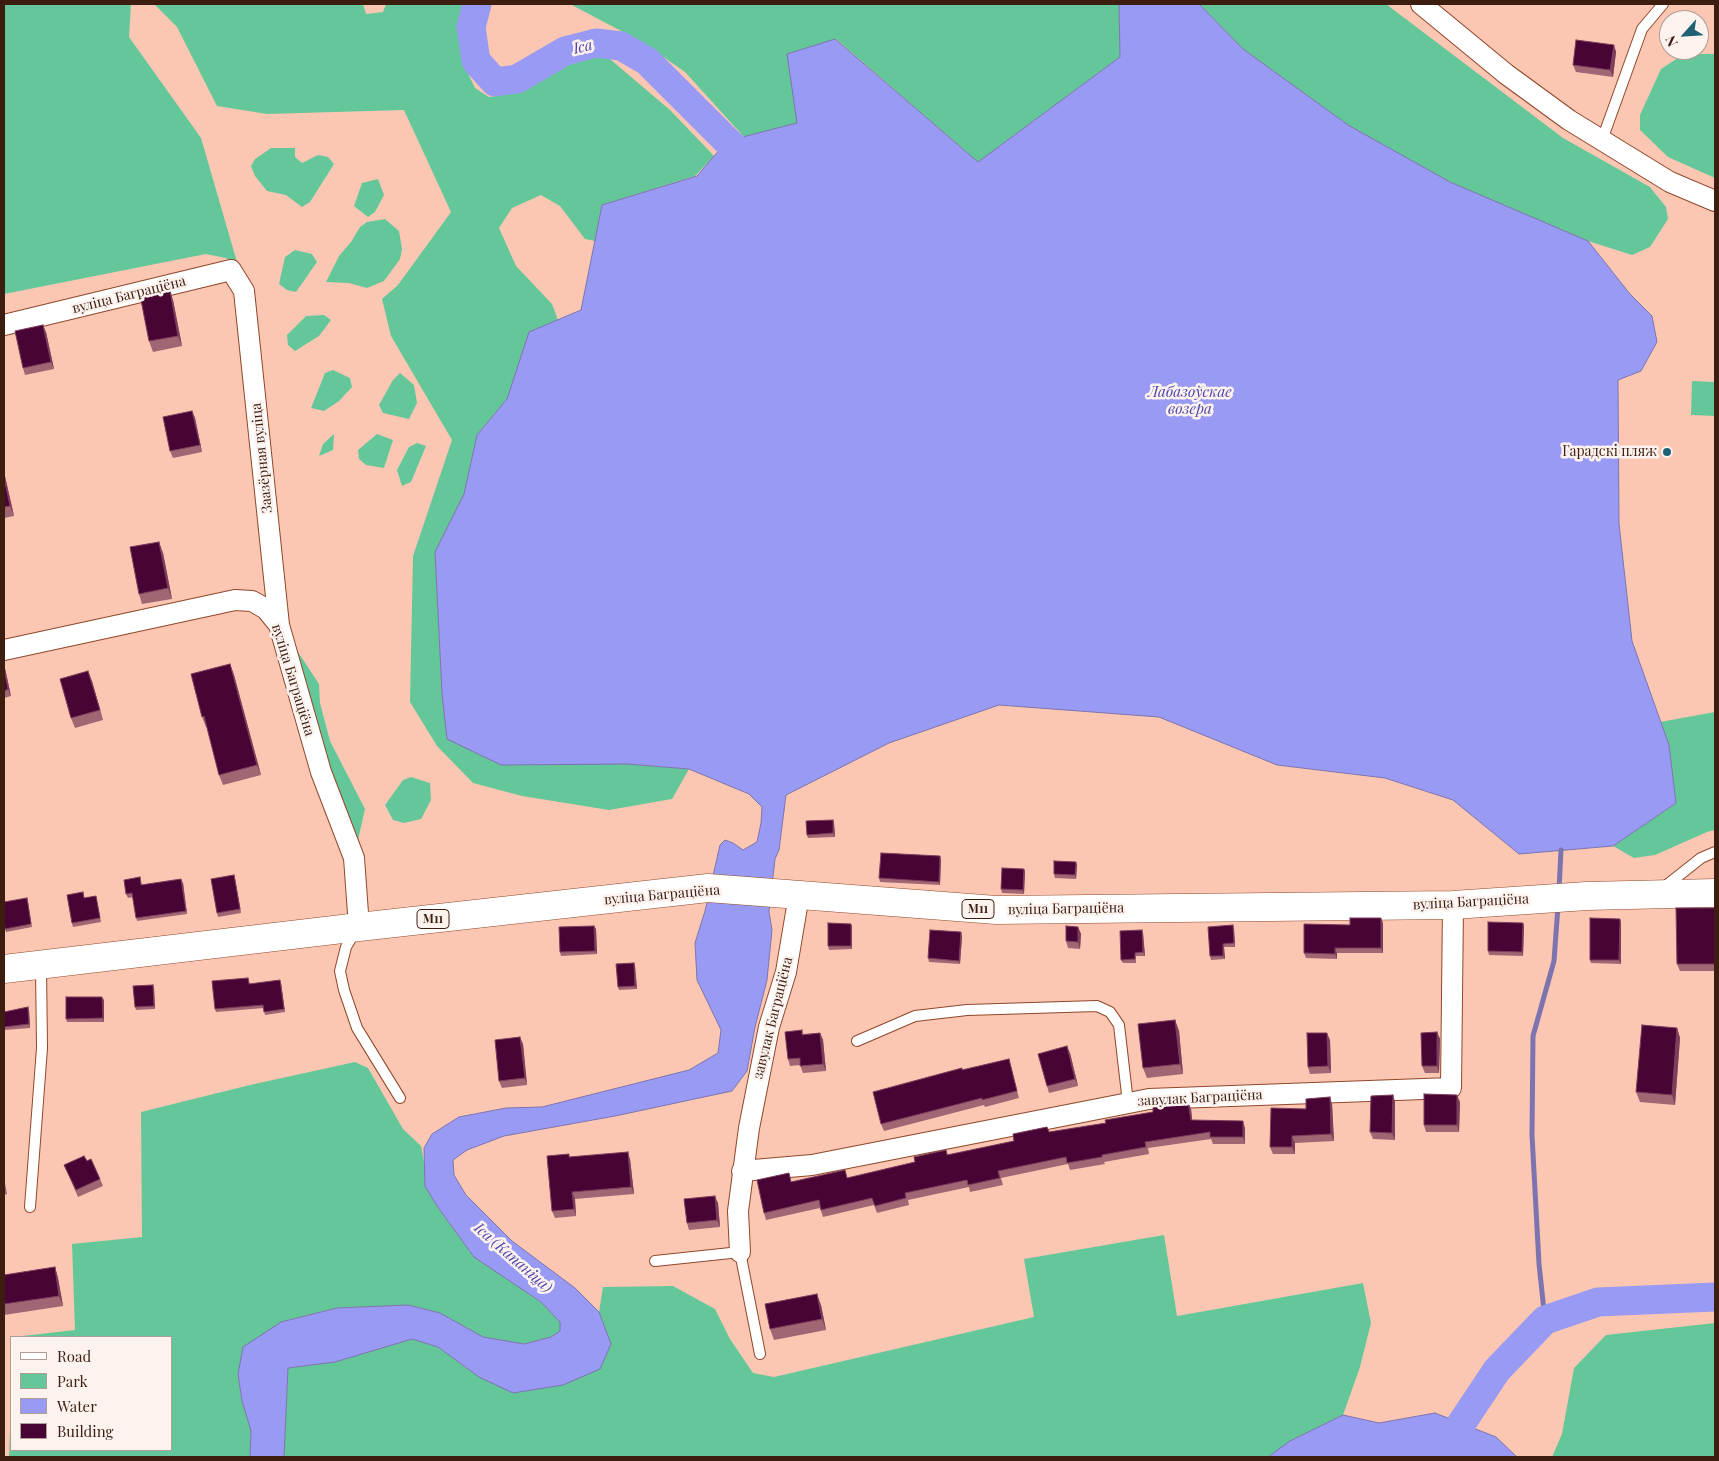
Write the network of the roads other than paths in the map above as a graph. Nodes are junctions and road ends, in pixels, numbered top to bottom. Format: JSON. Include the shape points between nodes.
{"nodes":[{"id":1,"x":1421,"y":4,"type":"edge"},
{"id":2,"x":1663,"y":4,"type":"edge"},
{"id":3,"x":1602,"y":140,"type":"junction"},
{"id":4,"x":1715,"y":201,"type":"edge"},
{"id":5,"x":244,"y":291,"type":"joint"},
{"id":6,"x":4,"y":325,"type":"edge"},
{"id":7,"x":279,"y":625,"type":"junction"},
{"id":8,"x":4,"y":650,"type":"edge"},
{"id":9,"x":1715,"y":852,"type":"edge"},
{"id":10,"x":1715,"y":893,"type":"edge"},
{"id":11,"x":787,"y":894,"type":"junction"},
{"id":12,"x":1654,"y":895,"type":"junction"},
{"id":13,"x":1453,"y":905,"type":"junction"},
{"id":14,"x":359,"y":927,"type":"junction"},
{"id":15,"x":41,"y":963,"type":"junction"},
{"id":16,"x":4,"y":968,"type":"edge"},
{"id":17,"x":857,"y":1041,"type":"dead end"},
{"id":18,"x":400,"y":1098,"type":"dead end"},
{"id":19,"x":1128,"y":1103,"type":"junction"},
{"id":20,"x":742,"y":1171,"type":"junction"},
{"id":21,"x":30,"y":1207,"type":"dead end"},
{"id":22,"x":740,"y":1252,"type":"junction"},
{"id":23,"x":655,"y":1261,"type":"dead end"},
{"id":24,"x":760,"y":1354,"type":"dead end"}],
"edges":[{"from":1,"to":3,"type":"street","via":[[1506,74]]},
{"from":2,"to":3,"type":"lane","via":[[1642,29]]},
{"from":3,"to":4,"type":"street","via":[[1670,182]]},
{"from":5,"to":6,"type":"street","name":"вуліца Баграціёна","via":[[231,270]]},
{"from":5,"to":7,"type":"street","name":"Заазёрная вуліца"},
{"from":7,"to":8,"type":"street","name":"вуліца Баграціёна","via":[[266,609],[252,602],[235,600]]},
{"from":7,"to":14,"type":"street","name":"вуліца Баграціёна","via":[[321,772],[354,858]]},
{"from":9,"to":12,"type":"lane","via":[[1701,858]]},
{"from":10,"to":12,"type":"highway","name":"вуліца Баграціёна","number":"М11"},
{"from":11,"to":13,"type":"highway","name":"вуліца Баграціёна","number":"М11","via":[[996,910]]},
{"from":11,"to":14,"type":"highway","name":"вуліца Баграціёна","number":"М11","via":[[708,888]]},
{"from":11,"to":20,"type":"street","name":"завулак Баграціёна","via":[[786,972],[769,1027]]},
{"from":12,"to":13,"type":"highway","name":"вуліца Баграціёна","number":"М11"},
{"from":13,"to":19,"type":"street","name":"завулак Баграціёна","via":[[1451,1088],[1149,1099]]},
{"from":14,"to":15,"type":"highway","name":"вуліца Баграціёна","number":"М11"},
{"from":14,"to":18,"type":"lane","via":[[346,947],[340,971],[344,990],[357,1028]]},
{"from":15,"to":16,"type":"highway","name":"вуліца Баграціёна","number":"М11"},
{"from":15,"to":21,"type":"lane","via":[[42,1048]]},
{"from":17,"to":19,"type":"lane","via":[[915,1016],[968,1010],[1097,1006],[1110,1012],[1118,1024]]},
{"from":19,"to":20,"type":"street","name":"завулак Баграціёна","via":[[812,1165]]},
{"from":20,"to":22,"type":"street","name":"завулак Баграціёна","via":[[738,1211]]},
{"from":22,"to":23,"type":"lane"},
{"from":22,"to":24,"type":"lane"}]}
